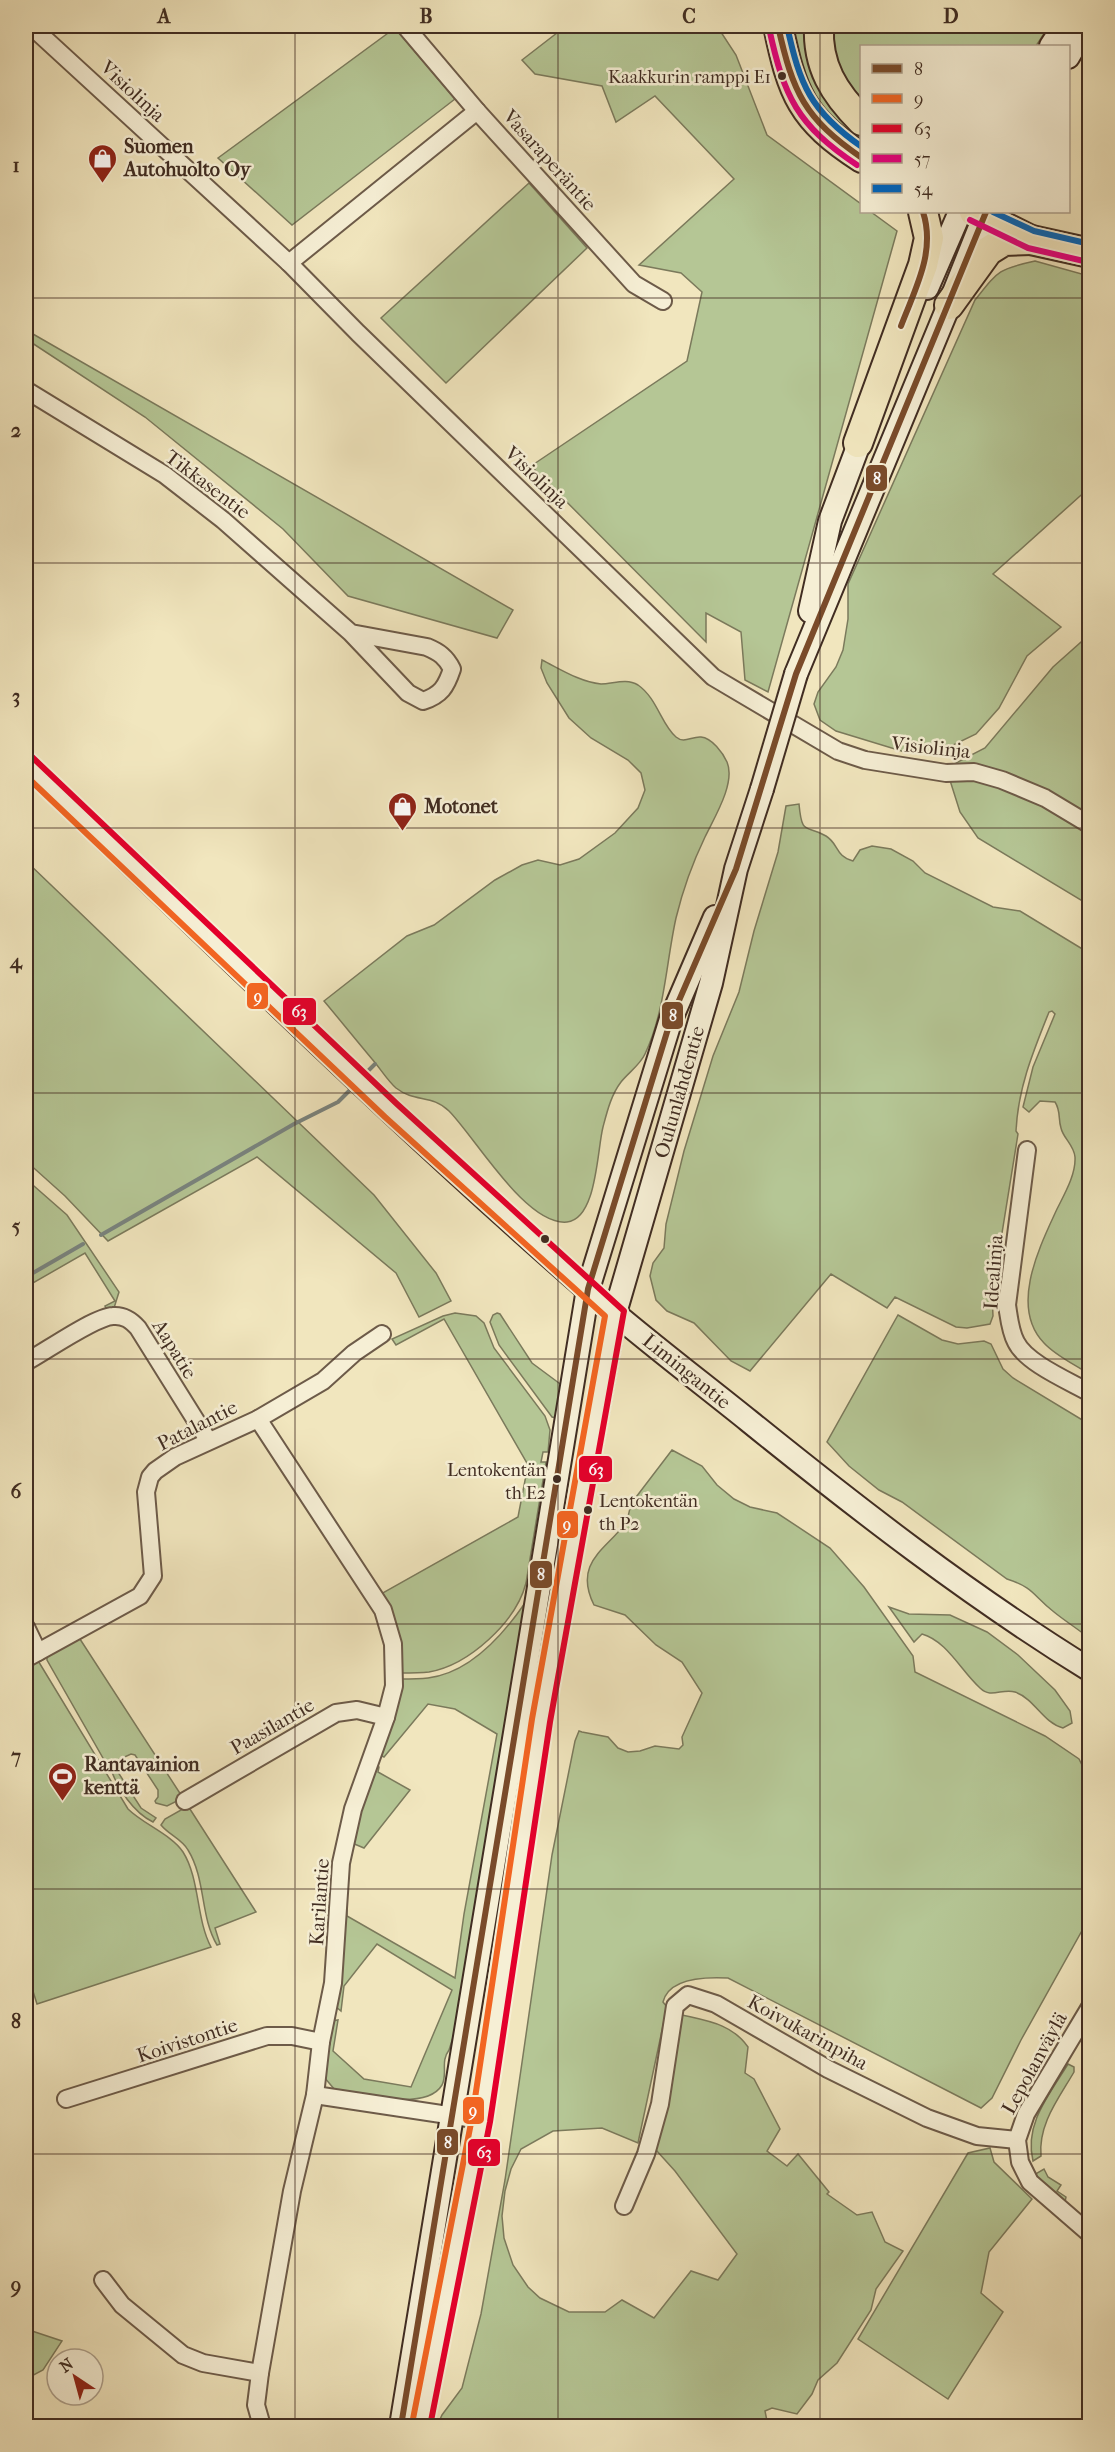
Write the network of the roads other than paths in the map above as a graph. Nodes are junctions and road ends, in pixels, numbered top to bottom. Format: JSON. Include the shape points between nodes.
{"nodes":[{"id":1,"x":31,"y":26,"type":"edge"},
{"id":2,"x":405,"y":26,"type":"edge"},
{"id":3,"x":778,"y":26,"type":"edge"},
{"id":4,"x":819,"y":26,"type":"edge"},
{"id":5,"x":1078,"y":27,"type":"edge"},
{"id":6,"x":1052,"y":45,"type":"edge"},
{"id":7,"x":1070,"y":51,"type":"edge"},
{"id":8,"x":477,"y":111,"type":"junction"},
{"id":9,"x":860,"y":120,"type":"edge"},
{"id":10,"x":860,"y":157,"type":"edge"},
{"id":11,"x":923,"y":213,"type":"edge"},
{"id":12,"x":976,"y":213,"type":"edge"},
{"id":13,"x":1031,"y":240,"type":"junction"},
{"id":14,"x":1089,"y":253,"type":"edge"},
{"id":15,"x":289,"y":263,"type":"junction"},
{"id":16,"x":663,"y":301,"type":"dead end"},
{"id":17,"x":949,"y":305,"type":"junction"},
{"id":18,"x":26,"y":390,"type":"edge"},
{"id":19,"x":858,"y":443,"type":"junction"},
{"id":20,"x":351,"y":633,"type":"junction"},
{"id":21,"x":796,"y":674,"type":"junction"},
{"id":22,"x":26,"y":764,"type":"edge"},
{"id":23,"x":1089,"y":825,"type":"edge"},
{"id":24,"x":736,"y":869,"type":"junction"},
{"id":25,"x":1027,"y":1150,"type":"dead end"},
{"id":26,"x":588,"y":1289,"type":"junction"},
{"id":27,"x":615,"y":1313,"type":"junction"},
{"id":28,"x":382,"y":1334,"type":"dead end"},
{"id":29,"x":26,"y":1362,"type":"edge"},
{"id":30,"x":1089,"y":1393,"type":"edge"},
{"id":31,"x":258,"y":1419,"type":"junction"},
{"id":32,"x":208,"y":1440,"type":"junction"},
{"id":33,"x":26,"y":1627,"type":"edge"},
{"id":34,"x":1089,"y":1670,"type":"edge"},
{"id":35,"x":386,"y":1718,"type":"junction"},
{"id":36,"x":185,"y":1801,"type":"dead end"},
{"id":37,"x":1089,"y":2007,"type":"edge"},
{"id":38,"x":321,"y":2042,"type":"junction"},
{"id":39,"x":315,"y":2095,"type":"junction"},
{"id":40,"x":66,"y":2099,"type":"dead end"},
{"id":41,"x":451,"y":2114,"type":"junction"},
{"id":42,"x":481,"y":2120,"type":"junction"},
{"id":43,"x":1017,"y":2140,"type":"junction"},
{"id":44,"x":624,"y":2206,"type":"dead end"},
{"id":45,"x":1089,"y":2235,"type":"edge"},
{"id":46,"x":103,"y":2280,"type":"dead end"},
{"id":47,"x":260,"y":2373,"type":"junction"},
{"id":48,"x":262,"y":2427,"type":"edge"},
{"id":49,"x":401,"y":2427,"type":"edge"},
{"id":50,"x":421,"y":2427,"type":"edge"}],
"edges":[{"from":1,"to":15,"type":"street","name":"Visiolinja"},
{"from":2,"to":8,"type":"street"},
{"from":3,"to":10,"type":"highway","via":[[798,97],[816,123]]},
{"from":4,"to":9,"type":"highway","via":[[818,46],[826,71]]},
{"from":5,"to":6,"type":"main road"},
{"from":5,"to":7,"type":"main road"},
{"from":8,"to":15,"type":"street","name":"Vasaraperäntie"},
{"from":8,"to":16,"type":"street","name":"Vasaraperäntie","via":[[634,284]]},
{"from":11,"to":19,"type":"highway","via":[[928,238],[923,265]]},
{"from":12,"to":13,"type":"highway"},
{"from":12,"to":17,"type":"main road","name":"Oulunlahdentie"},
{"from":12,"to":19,"type":"main road","name":"Oulunlahdentie"},
{"from":13,"to":14,"type":"highway"},
{"from":13,"to":17,"type":"highway","via":[[1004,241],[988,251]]},
{"from":15,"to":23,"type":"street","name":"Visiolinja","via":[[713,677],[838,751],[865,760],[946,773],[974,772],[1002,780],[1045,798]]},
{"from":17,"to":21,"type":"main road","name":"Oulunlahdentie"},
{"from":18,"to":20,"type":"street","name":"Tikkasentie","via":[[165,475],[224,520]]},
{"from":19,"to":21,"type":"main road","name":"Oulunlahdentie","via":[[830,521]]},
{"from":20,"to":20,"type":"street","name":"Tikkasentie","via":[[408,693],[423,701],[447,686],[452,669],[438,652]]},
{"from":21,"to":24,"type":"main road","name":"Oulunlahdentie","bridge":true},
{"from":22,"to":26,"type":"main road","name":"Limingantie","via":[[330,1055]]},
{"from":24,"to":26,"type":"main road","name":"Oulunlahdentie","via":[[671,1019]]},
{"from":24,"to":27,"type":"main road","name":"Oulunlahdentie","via":[[711,983]]},
{"from":25,"to":30,"type":"street","name":"Idealinja","via":[[1007,1305],[1011,1330],[1017,1344],[1033,1360]]},
{"from":26,"to":27,"type":"main road","name":"Limingantie"},
{"from":26,"to":41,"type":"main road","name":"Oulunlahdentie"},
{"from":27,"to":34,"type":"main road","name":"Limingantie","via":[[818,1476],[1014,1623]]},
{"from":27,"to":42,"type":"main road","name":"Oulunlahdentie","via":[[541,1721]]},
{"from":28,"to":31,"type":"street","name":"Patalantie","via":[[323,1381]]},
{"from":29,"to":32,"type":"street","name":"Aapatie","via":[[106,1317],[122,1316],[138,1328]]},
{"from":31,"to":32,"type":"street","name":"Patalantie"},
{"from":31,"to":35,"type":"street","name":"Karilantie","via":[[383,1610],[392,1633],[395,1664]]},
{"from":32,"to":33,"type":"street","name":"Patalantie","via":[[175,1457],[150,1477],[146,1492],[153,1576],[141,1596],[34,1654]]},
{"from":35,"to":36,"type":"street","name":"Paasilantie","via":[[357,1710],[336,1713]]},
{"from":35,"to":38,"type":"street","name":"Karilantie","via":[[353,1809],[341,1863],[337,1951]]},
{"from":37,"to":43,"type":"street","name":"Lepolanväylä","via":[[1026,2114]]},
{"from":38,"to":39,"type":"street","name":"Karilantie"},
{"from":38,"to":40,"type":"street","name":"Koivistontie","via":[[267,2036]]},
{"from":39,"to":41,"type":"street"},
{"from":39,"to":47,"type":"street","name":"Karilantie","via":[[292,2191]]},
{"from":41,"to":42,"type":"street"},
{"from":41,"to":49,"type":"main road","name":"Oulunlahdentie"},
{"from":42,"to":50,"type":"main road","name":"Oulunlahdentie"},
{"from":43,"to":44,"type":"street","name":"Koivukarinpiha","via":[[977,2136],[927,2118],[828,2069],[716,2004],[688,1995],[675,2007],[660,2104],[646,2154]]},
{"from":43,"to":45,"type":"street","via":[[1020,2162],[1030,2182]]},
{"from":46,"to":47,"type":"street","via":[[122,2305],[183,2355],[202,2363]]},
{"from":47,"to":48,"type":"street","name":"Karilantie","via":[[256,2405]]}]}
